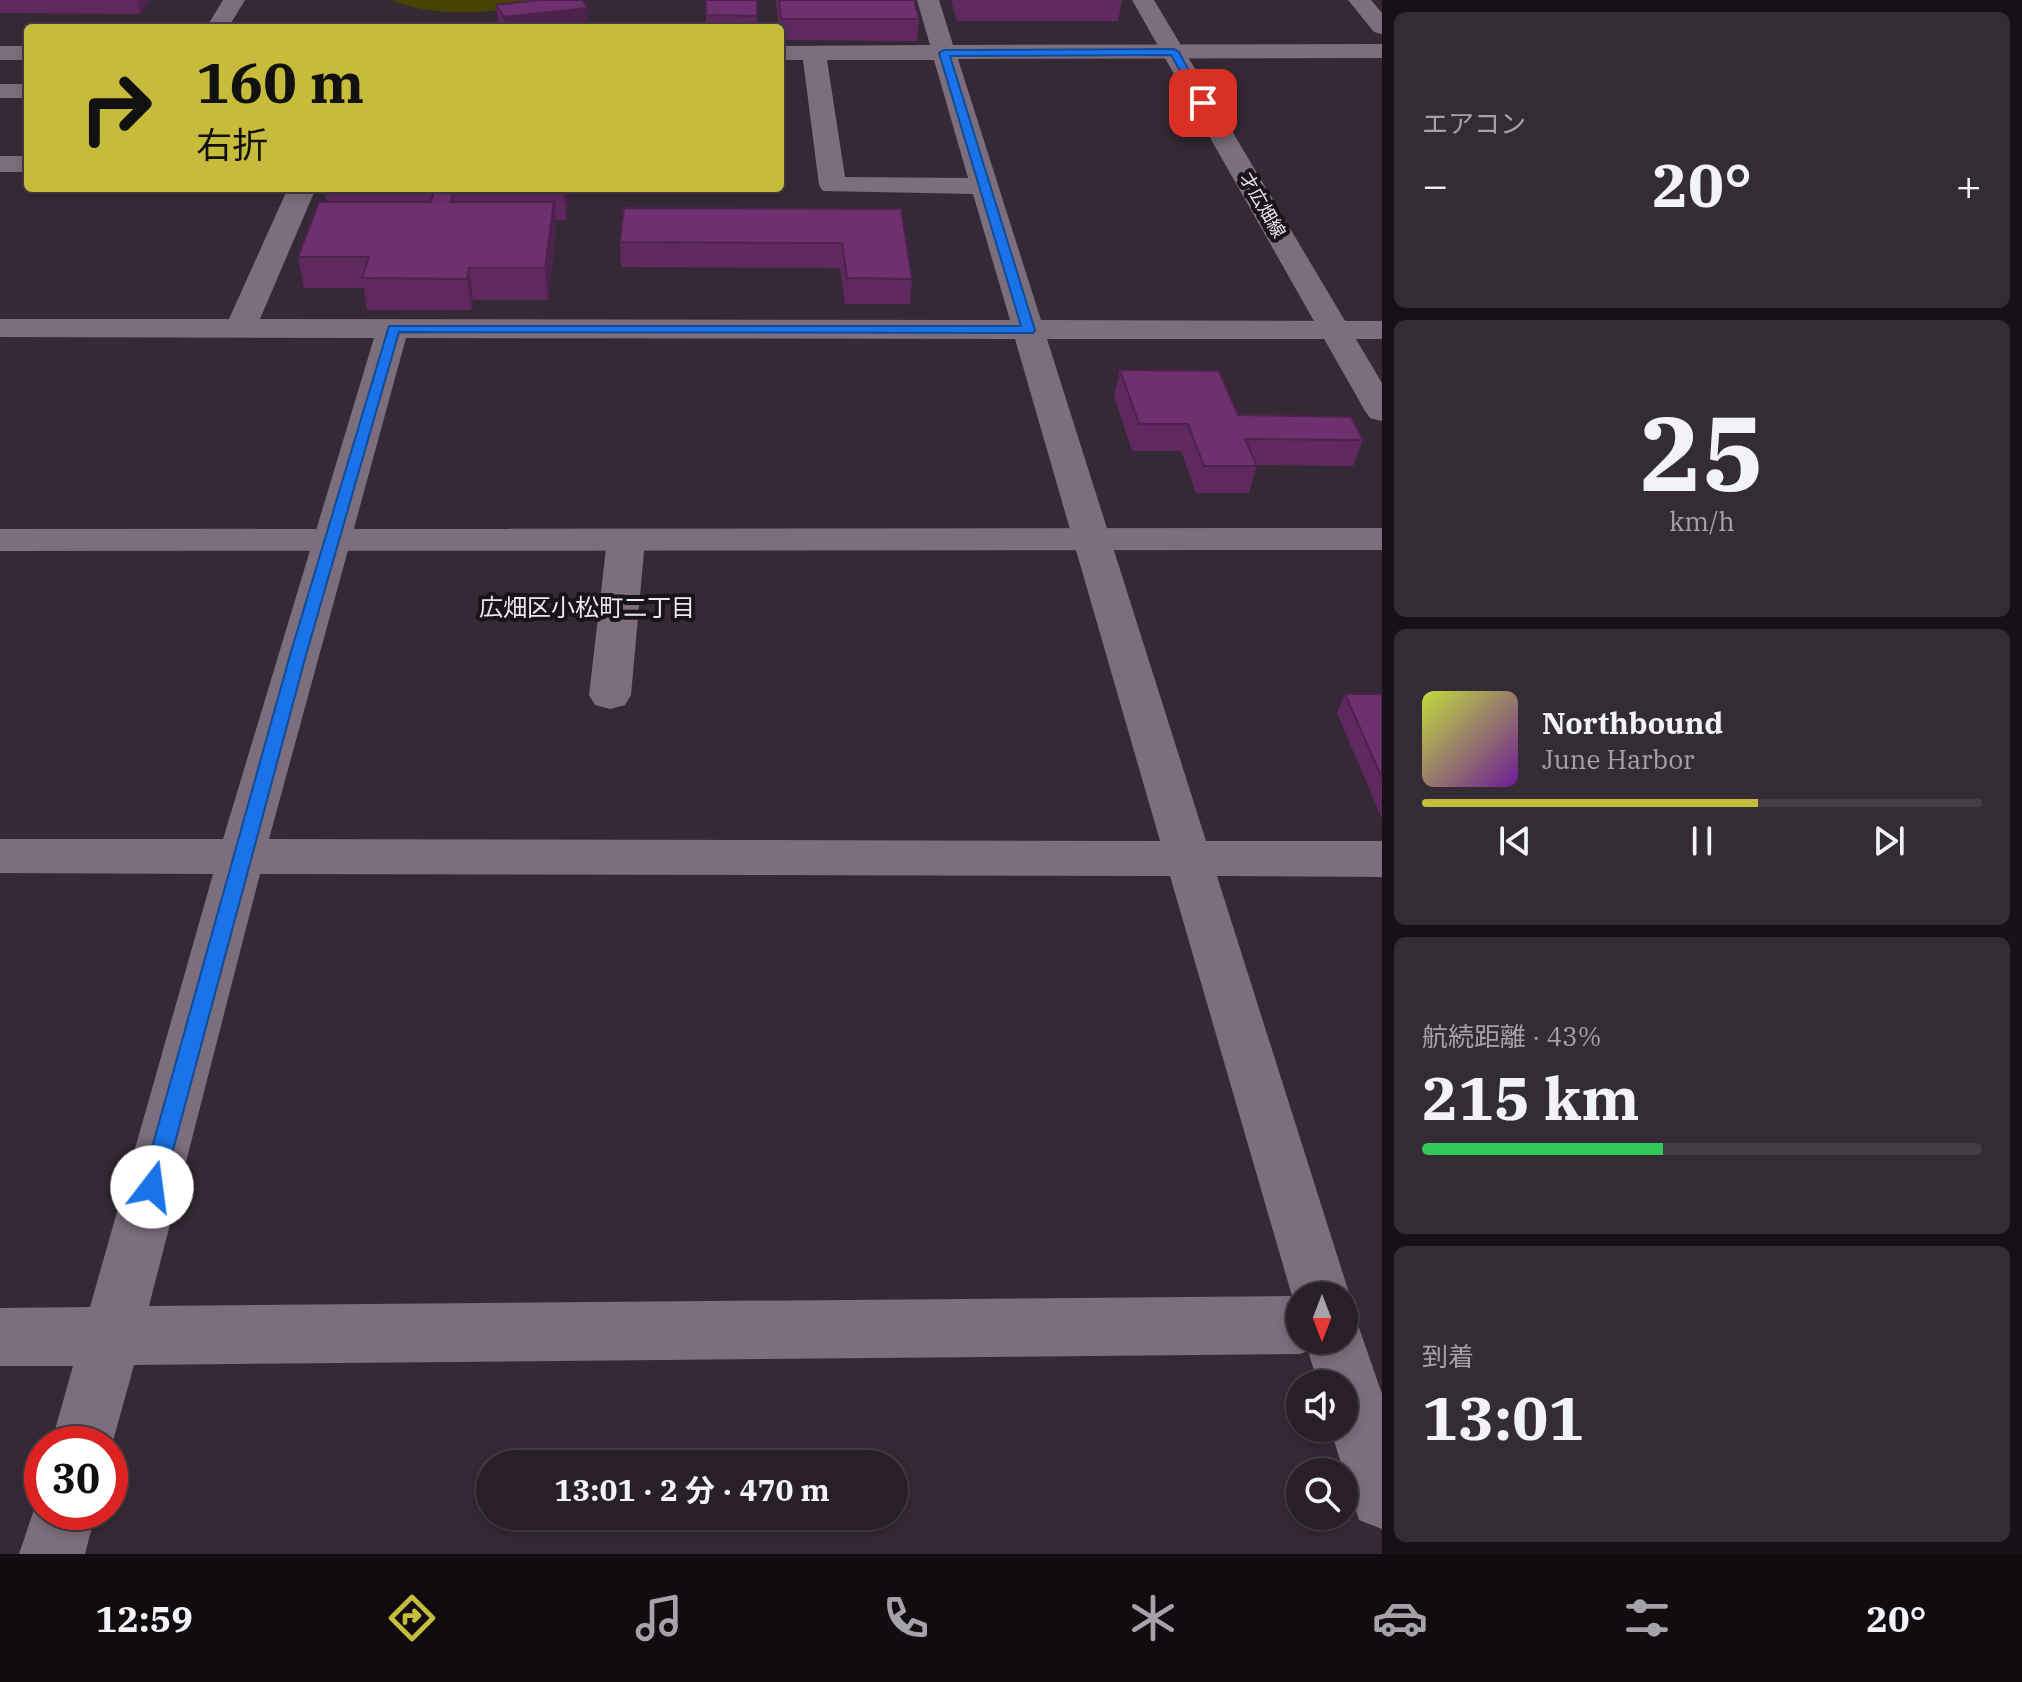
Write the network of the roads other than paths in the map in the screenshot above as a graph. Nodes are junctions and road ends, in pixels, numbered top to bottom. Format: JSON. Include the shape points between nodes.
{"nodes":[{"id":1,"x":234,"y":0,"type":"edge"},
{"id":2,"x":928,"y":0,"type":"edge"},
{"id":3,"x":1143,"y":0,"type":"edge"},
{"id":4,"x":1359,"y":0,"type":"edge"},
{"id":5,"x":219,"y":24,"type":"edge"},
{"id":6,"x":1382,"y":27,"type":"edge"},
{"id":7,"x":1382,"y":51,"type":"edge"},
{"id":8,"x":1174,"y":52,"type":"junction"},
{"id":9,"x":0,"y":53,"type":"edge"},
{"id":10,"x":24,"y":53,"type":"edge"},
{"id":11,"x":784,"y":53,"type":"edge"},
{"id":12,"x":814,"y":53,"type":"junction"},
{"id":13,"x":944,"y":53,"type":"junction"},
{"id":14,"x":0,"y":91,"type":"edge"},
{"id":15,"x":24,"y":91,"type":"edge"},
{"id":16,"x":0,"y":164,"type":"edge"},
{"id":17,"x":24,"y":164,"type":"edge"},
{"id":18,"x":985,"y":186,"type":"junction"},
{"id":19,"x":300,"y":192,"type":"edge"},
{"id":20,"x":0,"y":328,"type":"edge"},
{"id":21,"x":241,"y":328,"type":"junction"},
{"id":22,"x":393,"y":328,"type":"junction"},
{"id":23,"x":1028,"y":330,"type":"junction"},
{"id":24,"x":1335,"y":330,"type":"junction"},
{"id":25,"x":1382,"y":330,"type":"edge"},
{"id":26,"x":1382,"y":411,"type":"edge"},
{"id":27,"x":1091,"y":538,"type":"junction"},
{"id":28,"x":1382,"y":539,"type":"edge"},
{"id":29,"x":0,"y":540,"type":"edge"},
{"id":30,"x":331,"y":540,"type":"junction"},
{"id":31,"x":626,"y":540,"type":"junction"},
{"id":32,"x":610,"y":695,"type":"dead end"},
{"id":33,"x":0,"y":856,"type":"edge"},
{"id":34,"x":241,"y":857,"type":"junction"},
{"id":35,"x":1188,"y":859,"type":"junction"},
{"id":36,"x":1382,"y":859,"type":"edge"},
{"id":37,"x":1317,"y":1282,"type":"edge"},
{"id":38,"x":1286,"y":1325,"type":"edge"},
{"id":39,"x":0,"y":1337,"type":"edge"},
{"id":40,"x":111,"y":1337,"type":"junction"},
{"id":41,"x":1339,"y":1354,"type":"edge"},
{"id":42,"x":87,"y":1426,"type":"edge"},
{"id":43,"x":1382,"y":1497,"type":"edge"},
{"id":44,"x":59,"y":1530,"type":"edge"},
{"id":45,"x":52,"y":1554,"type":"edge"}],
"edges":[{"from":1,"to":5,"type":"street"},
{"from":2,"to":13,"type":"street"},
{"from":3,"to":8,"type":"street","name":"才広畑線"},
{"from":4,"to":6,"type":"street"},
{"from":7,"to":8,"type":"street"},
{"from":8,"to":13,"type":"street"},
{"from":8,"to":24,"type":"street","name":"才広畑線"},
{"from":9,"to":10,"type":"street"},
{"from":11,"to":12,"type":"street"},
{"from":12,"to":13,"type":"street"},
{"from":12,"to":18,"type":"street","via":[[833,185]]},
{"from":13,"to":18,"type":"street"},
{"from":14,"to":15,"type":"street"},
{"from":16,"to":17,"type":"street"},
{"from":18,"to":23,"type":"street"},
{"from":19,"to":21,"type":"street"},
{"from":20,"to":21,"type":"street"},
{"from":21,"to":22,"type":"street"},
{"from":22,"to":23,"type":"street"},
{"from":22,"to":30,"type":"street"},
{"from":23,"to":24,"type":"street"},
{"from":23,"to":27,"type":"street"},
{"from":24,"to":25,"type":"street"},
{"from":24,"to":26,"type":"street","name":"才広畑線"},
{"from":27,"to":28,"type":"street"},
{"from":27,"to":31,"type":"street"},
{"from":27,"to":35,"type":"street"},
{"from":29,"to":30,"type":"street"},
{"from":30,"to":31,"type":"street"},
{"from":30,"to":34,"type":"street"},
{"from":31,"to":32,"type":"street"},
{"from":33,"to":34,"type":"street"},
{"from":34,"to":35,"type":"street"},
{"from":34,"to":40,"type":"street"},
{"from":35,"to":36,"type":"street"},
{"from":35,"to":37,"type":"street"},
{"from":38,"to":40,"type":"street"},
{"from":39,"to":40,"type":"street"},
{"from":40,"to":42,"type":"street"},
{"from":41,"to":43,"type":"street"},
{"from":44,"to":45,"type":"street"}]}
